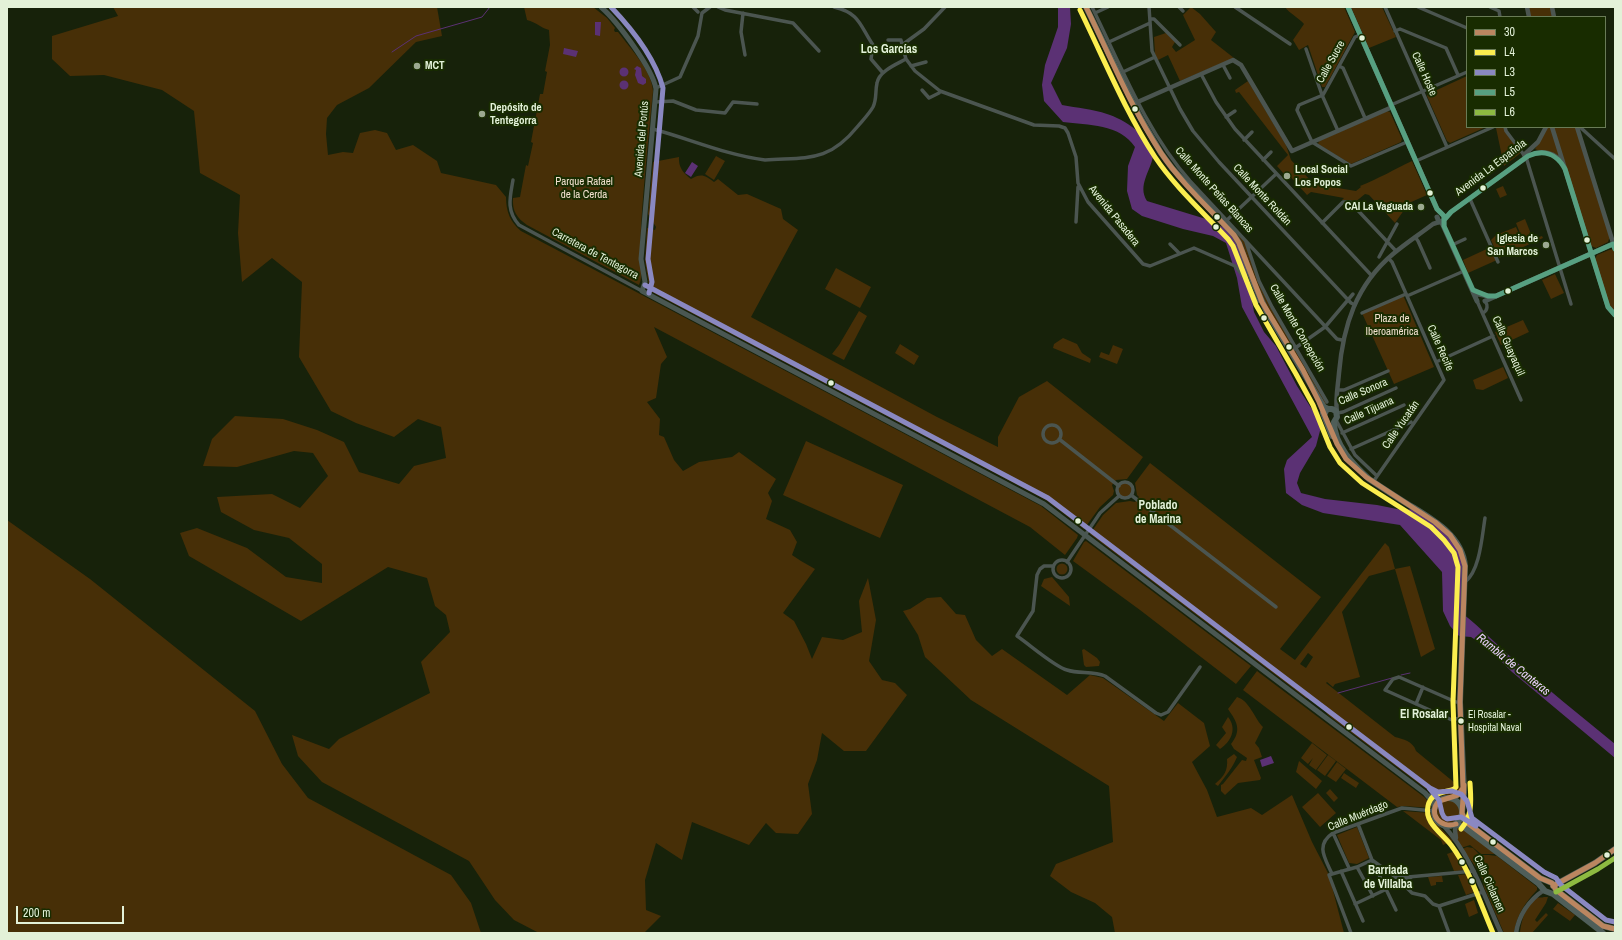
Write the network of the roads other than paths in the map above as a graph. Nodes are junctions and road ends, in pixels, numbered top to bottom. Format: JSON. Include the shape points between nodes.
{"nodes":[{"id":1,"x":602,"y":7,"type":"edge"},
{"id":2,"x":693,"y":7,"type":"edge"},
{"id":3,"x":710,"y":7,"type":"edge"},
{"id":4,"x":718,"y":7,"type":"edge"},
{"id":5,"x":834,"y":7,"type":"edge"},
{"id":6,"x":945,"y":7,"type":"edge"},
{"id":7,"x":1086,"y":7,"type":"edge"},
{"id":8,"x":1092,"y":7,"type":"edge"},
{"id":9,"x":1108,"y":7,"type":"edge"},
{"id":10,"x":1149,"y":7,"type":"edge"},
{"id":11,"x":1179,"y":7,"type":"edge"},
{"id":12,"x":1235,"y":7,"type":"edge"},
{"id":13,"x":1348,"y":7,"type":"edge"},
{"id":14,"x":1385,"y":7,"type":"edge"},
{"id":15,"x":1418,"y":7,"type":"edge"},
{"id":16,"x":1490,"y":7,"type":"edge"},
{"id":17,"x":1182,"y":11,"type":"dead end"},
{"id":18,"x":698,"y":12,"type":"dead end"},
{"id":19,"x":743,"y":13,"type":"junction"},
{"id":20,"x":1096,"y":13,"type":"junction"},
{"id":21,"x":1500,"y":16,"type":"edge"},
{"id":22,"x":1150,"y":21,"type":"junction"},
{"id":23,"x":1466,"y":26,"type":"edge"},
{"id":24,"x":1395,"y":31,"type":"junction"},
{"id":25,"x":1360,"y":35,"type":"junction"},
{"id":26,"x":888,"y":40,"type":"dead end"},
{"id":27,"x":1109,"y":42,"type":"junction"},
{"id":28,"x":1290,"y":44,"type":"dead end"},
{"id":29,"x":902,"y":45,"type":"junction"},
{"id":30,"x":1180,"y":45,"type":"dead end"},
{"id":31,"x":1306,"y":49,"type":"dead end"},
{"id":32,"x":819,"y":51,"type":"dead end"},
{"id":33,"x":745,"y":54,"type":"dead end"},
{"id":34,"x":1155,"y":57,"type":"junction"},
{"id":35,"x":906,"y":59,"type":"junction"},
{"id":36,"x":926,"y":62,"type":"dead end"},
{"id":37,"x":1223,"y":65,"type":"junction"},
{"id":38,"x":910,"y":66,"type":"junction"},
{"id":39,"x":1339,"y":66,"type":"junction"},
{"id":40,"x":1466,"y":72,"type":"edge"},
{"id":41,"x":883,"y":73,"type":"junction"},
{"id":42,"x":1121,"y":73,"type":"junction"},
{"id":43,"x":1201,"y":74,"type":"junction"},
{"id":44,"x":1458,"y":76,"type":"junction"},
{"id":45,"x":1230,"y":78,"type":"dead end"},
{"id":46,"x":1170,"y":87,"type":"junction"},
{"id":47,"x":656,"y":88,"type":"junction"},
{"id":48,"x":922,"y":90,"type":"dead end"},
{"id":49,"x":940,"y":91,"type":"junction"},
{"id":50,"x":1422,"y":92,"type":"junction"},
{"id":51,"x":1322,"y":95,"type":"junction"},
{"id":52,"x":656,"y":102,"type":"junction"},
{"id":53,"x":1136,"y":102,"type":"junction"},
{"id":54,"x":757,"y":104,"type":"dead end"},
{"id":55,"x":1391,"y":105,"type":"junction"},
{"id":56,"x":1235,"y":111,"type":"dead end"},
{"id":57,"x":1226,"y":118,"type":"junction"},
{"id":58,"x":1365,"y":118,"type":"junction"},
{"id":59,"x":1491,"y":128,"type":"edge"},
{"id":60,"x":1505,"y":128,"type":"edge"},
{"id":61,"x":1545,"y":128,"type":"edge"},
{"id":62,"x":1552,"y":128,"type":"edge"},
{"id":63,"x":1577,"y":128,"type":"edge"},
{"id":64,"x":1581,"y":128,"type":"edge"},
{"id":65,"x":652,"y":129,"type":"junction"},
{"id":66,"x":1338,"y":131,"type":"junction"},
{"id":67,"x":1252,"y":132,"type":"dead end"},
{"id":68,"x":1591,"y":137,"type":"junction"},
{"id":69,"x":1244,"y":140,"type":"junction"},
{"id":70,"x":1312,"y":142,"type":"junction"},
{"id":71,"x":1407,"y":142,"type":"junction"},
{"id":72,"x":1536,"y":144,"type":"junction"},
{"id":73,"x":1582,"y":145,"type":"junction"},
{"id":74,"x":1447,"y":147,"type":"junction"},
{"id":75,"x":1271,"y":152,"type":"dead end"},
{"id":76,"x":1541,"y":152,"type":"junction"},
{"id":77,"x":1525,"y":156,"type":"junction"},
{"id":78,"x":1615,"y":159,"type":"edge"},
{"id":79,"x":1263,"y":160,"type":"junction"},
{"id":80,"x":1416,"y":161,"type":"junction"},
{"id":81,"x":1565,"y":169,"type":"junction"},
{"id":82,"x":1276,"y":174,"type":"junction"},
{"id":83,"x":513,"y":180,"type":"dead end"},
{"id":84,"x":1078,"y":184,"type":"junction"},
{"id":85,"x":1251,"y":197,"type":"junction"},
{"id":86,"x":1470,"y":199,"type":"junction"},
{"id":87,"x":1440,"y":220,"type":"junction"},
{"id":88,"x":1076,"y":222,"type":"dead end"},
{"id":89,"x":1225,"y":222,"type":"junction"},
{"id":90,"x":1322,"y":223,"type":"junction"},
{"id":91,"x":1397,"y":224,"type":"dead end"},
{"id":92,"x":1234,"y":235,"type":"joint"},
{"id":93,"x":1415,"y":237,"type":"junction"},
{"id":94,"x":1465,"y":239,"type":"dead end"},
{"id":95,"x":1246,"y":241,"type":"junction"},
{"id":96,"x":1388,"y":242,"type":"junction"},
{"id":97,"x":1170,"y":244,"type":"dead end"},
{"id":98,"x":1452,"y":245,"type":"junction"},
{"id":99,"x":1614,"y":245,"type":"edge"},
{"id":100,"x":1396,"y":251,"type":"junction"},
{"id":101,"x":1179,"y":253,"type":"junction"},
{"id":102,"x":1591,"y":254,"type":"junction"},
{"id":103,"x":1379,"y":257,"type":"dead end"},
{"id":104,"x":1388,"y":258,"type":"junction"},
{"id":105,"x":1498,"y":262,"type":"dead end"},
{"id":106,"x":1560,"y":267,"type":"junction"},
{"id":107,"x":1430,"y":268,"type":"dead end"},
{"id":108,"x":1464,"y":271,"type":"junction"},
{"id":109,"x":1372,"y":276,"type":"junction"},
{"id":110,"x":1472,"y":289,"type":"junction"},
{"id":111,"x":642,"y":291,"type":"junction"},
{"id":112,"x":1353,"y":294,"type":"dead end"},
{"id":113,"x":1482,"y":294,"type":"junction"},
{"id":114,"x":1407,"y":295,"type":"junction"},
{"id":115,"x":1498,"y":295,"type":"junction"},
{"id":116,"x":1491,"y":299,"type":"junction"},
{"id":117,"x":1348,"y":300,"type":"junction"},
{"id":118,"x":1485,"y":300,"type":"junction"},
{"id":119,"x":1262,"y":301,"type":"junction"},
{"id":120,"x":1477,"y":301,"type":"junction"},
{"id":121,"x":1571,"y":304,"type":"dead end"},
{"id":122,"x":1355,"y":305,"type":"junction"},
{"id":123,"x":1485,"y":312,"type":"junction"},
{"id":124,"x":1362,"y":313,"type":"dead end"},
{"id":125,"x":1615,"y":315,"type":"edge"},
{"id":126,"x":1326,"y":326,"type":"junction"},
{"id":127,"x":1493,"y":336,"type":"junction"},
{"id":128,"x":1342,"y":340,"type":"junction"},
{"id":129,"x":1294,"y":349,"type":"junction"},
{"id":130,"x":1436,"y":362,"type":"junction"},
{"id":131,"x":1388,"y":371,"type":"dead end"},
{"id":132,"x":1305,"y":375,"type":"junction"},
{"id":133,"x":1444,"y":380,"type":"joint"},
{"id":134,"x":1396,"y":388,"type":"dead end"},
{"id":135,"x":1338,"y":390,"type":"junction"},
{"id":136,"x":1521,"y":400,"type":"dead end"},
{"id":137,"x":1327,"y":402,"type":"dead end"},
{"id":138,"x":1404,"y":405,"type":"dead end"},
{"id":139,"x":1333,"y":414,"type":"junction"},
{"id":140,"x":1325,"y":418,"type":"junction"},
{"id":141,"x":1411,"y":422,"type":"dead end"},
{"id":142,"x":1342,"y":433,"type":"junction"},
{"id":143,"x":1059,"y":439,"type":"junction"},
{"id":144,"x":1351,"y":449,"type":"junction"},
{"id":145,"x":1373,"y":479,"type":"junction"},
{"id":146,"x":1119,"y":486,"type":"junction"},
{"id":147,"x":1131,"y":495,"type":"junction"},
{"id":148,"x":1119,"y":496,"type":"junction"},
{"id":149,"x":1485,"y":518,"type":"dead end"},
{"id":150,"x":1084,"y":535,"type":"junction"},
{"id":151,"x":1067,"y":560,"type":"junction"},
{"id":152,"x":1053,"y":566,"type":"junction"},
{"id":153,"x":1464,"y":583,"type":"junction"},
{"id":154,"x":1276,"y":607,"type":"dead end"},
{"id":155,"x":1200,"y":667,"type":"dead end"},
{"id":156,"x":1423,"y":687,"type":"junction"},
{"id":157,"x":1460,"y":702,"type":"junction"},
{"id":158,"x":1416,"y":704,"type":"junction"},
{"id":159,"x":1460,"y":718,"type":"junction"},
{"id":160,"x":1464,"y":784,"type":"junction"},
{"id":161,"x":1425,"y":793,"type":"junction"},
{"id":162,"x":1443,"y":798,"type":"junction"},
{"id":163,"x":1452,"y":798,"type":"junction"},
{"id":164,"x":1434,"y":809,"type":"junction"},
{"id":165,"x":1462,"y":813,"type":"junction"},
{"id":166,"x":1358,"y":824,"type":"junction"},
{"id":167,"x":1456,"y":824,"type":"junction"},
{"id":168,"x":1443,"y":825,"type":"junction"},
{"id":169,"x":1333,"y":833,"type":"junction"},
{"id":170,"x":1459,"y":844,"type":"junction"},
{"id":171,"x":1615,"y":849,"type":"edge"},
{"id":172,"x":1372,"y":860,"type":"junction"},
{"id":173,"x":1357,"y":867,"type":"junction"},
{"id":174,"x":1349,"y":868,"type":"junction"},
{"id":175,"x":1341,"y":871,"type":"junction"},
{"id":176,"x":1474,"y":871,"type":"junction"},
{"id":177,"x":1331,"y":875,"type":"junction"},
{"id":178,"x":1415,"y":876,"type":"junction"},
{"id":179,"x":1397,"y":878,"type":"junction"},
{"id":180,"x":1402,"y":882,"type":"junction"},
{"id":181,"x":1548,"y":882,"type":"junction"},
{"id":182,"x":1553,"y":886,"type":"junction"},
{"id":183,"x":1387,"y":890,"type":"junction"},
{"id":184,"x":1545,"y":890,"type":"junction"},
{"id":185,"x":1483,"y":892,"type":"junction"},
{"id":186,"x":1373,"y":896,"type":"junction"},
{"id":187,"x":1355,"y":904,"type":"junction"},
{"id":188,"x":1439,"y":906,"type":"junction"},
{"id":189,"x":1396,"y":910,"type":"dead end"},
{"id":190,"x":1363,"y":922,"type":"dead end"},
{"id":191,"x":1615,"y":929,"type":"edge"},
{"id":192,"x":1351,"y":933,"type":"edge"},
{"id":193,"x":1449,"y":933,"type":"edge"},
{"id":194,"x":1501,"y":933,"type":"edge"},
{"id":195,"x":1517,"y":933,"type":"edge"},
{"id":196,"x":1603,"y":933,"type":"edge"},
{"id":197,"x":1609,"y":933,"type":"edge"}],
"edges":[{"from":1,"to":47,"type":"main road","name":"Avenida del Portús","via":[[649,69]]},
{"from":2,"to":18,"type":"street"},
{"from":3,"to":47,"type":"street","via":[[702,13],[698,36],[680,77]]},
{"from":4,"to":19,"type":"street"},
{"from":5,"to":41,"type":"street","via":[[848,11],[861,23],[872,45],[871,59]]},
{"from":6,"to":29,"type":"street","via":[[921,31]]},
{"from":7,"to":42,"type":"main road","name":"Calle Monte Peñas Blancas"},
{"from":8,"to":20,"type":"street","name":"Calle Monte Peñas Blancas"},
{"from":9,"to":20,"type":"street"},
{"from":10,"to":22,"type":"street","name":"Calle Monte Roldán"},
{"from":11,"to":17,"type":"street"},
{"from":12,"to":28,"type":"street"},
{"from":13,"to":25,"type":"main road"},
{"from":14,"to":24,"type":"street","name":"Calle Hoste"},
{"from":15,"to":23,"type":"street"},
{"from":16,"to":21,"type":"street","via":[[1499,11]]},
{"from":19,"to":32,"type":"street","via":[[793,23]]},
{"from":19,"to":33,"type":"street","via":[[741,32]]},
{"from":20,"to":27,"type":"street","name":"Calle Monte Peñas Blancas"},
{"from":22,"to":27,"type":"street"},
{"from":22,"to":30,"type":"street","via":[[1154,19]]},
{"from":22,"to":34,"type":"street","name":"Calle Monte Roldán","via":[[1152,51]]},
{"from":24,"to":44,"type":"street","via":[[1400,29],[1446,48]]},
{"from":24,"to":50,"type":"street","name":"Calle Hoste"},
{"from":25,"to":39,"type":"street","name":"Calle Sucre","via":[[1355,37]]},
{"from":25,"to":55,"type":"main road"},
{"from":26,"to":29,"type":"street","via":[[901,40]]},
{"from":27,"to":42,"type":"street","name":"Calle Monte Peñas Blancas"},
{"from":29,"to":35,"type":"street","name":"Avenida Pasadera"},
{"from":31,"to":51,"type":"street"},
{"from":34,"to":42,"type":"street"},
{"from":34,"to":46,"type":"street","name":"Calle Monte Roldán"},
{"from":35,"to":38,"type":"street","name":"Avenida Pasadera"},
{"from":35,"to":41,"type":"street"},
{"from":36,"to":38,"type":"street"},
{"from":37,"to":43,"type":"street"},
{"from":37,"to":45,"type":"street"},
{"from":37,"to":70,"type":"street","via":[[1233,60],[1241,64],[1292,151]]},
{"from":38,"to":49,"type":"street","name":"Avenida Pasadera"},
{"from":39,"to":51,"type":"street","name":"Calle Sucre"},
{"from":39,"to":58,"type":"street","via":[[1343,68]]},
{"from":40,"to":44,"type":"street"},
{"from":41,"to":65,"type":"street","via":[[877,83],[876,98],[870,112],[844,141],[817,156],[756,159]]},
{"from":42,"to":53,"type":"main road","name":"Calle Monte Peñas Blancas"},
{"from":43,"to":46,"type":"street"},
{"from":43,"to":57,"type":"street"},
{"from":44,"to":50,"type":"street"},
{"from":46,"to":53,"type":"street"},
{"from":46,"to":85,"type":"street","name":"Calle Monte Roldán","via":[[1198,137]]},
{"from":47,"to":52,"type":"main road","name":"Avenida del Portús"},
{"from":48,"to":49,"type":"street","via":[[929,98]]},
{"from":49,"to":84,"type":"street","name":"Avenida Pasadera","via":[[1034,125],[1065,128],[1076,157]]},
{"from":50,"to":55,"type":"street"},
{"from":50,"to":74,"type":"street","name":"Calle Hoste"},
{"from":51,"to":66,"type":"street"},
{"from":51,"to":70,"type":"street","name":"Calle Sucre","via":[[1299,105],[1297,110]]},
{"from":52,"to":54,"type":"street","via":[[673,101],[696,110],[725,113],[733,102]]},
{"from":52,"to":65,"type":"main road","name":"Avenida del Portús"},
{"from":53,"to":89,"type":"main road","name":"Calle Monte Peñas Blancas","via":[[1153,141],[1168,164]]},
{"from":55,"to":58,"type":"street","via":[[1390,108]]},
{"from":55,"to":71,"type":"main road"},
{"from":56,"to":57,"type":"street"},
{"from":57,"to":69,"type":"street"},
{"from":58,"to":66,"type":"street"},
{"from":59,"to":74,"type":"street"},
{"from":60,"to":77,"type":"street"},
{"from":61,"to":72,"type":"street","name":"Avenida La Española"},
{"from":62,"to":81,"type":"street"},
{"from":63,"to":73,"type":"street"},
{"from":64,"to":68,"type":"street"},
{"from":65,"to":111,"type":"main road","name":"Avenida del Portús","via":[[641,259],[645,282]]},
{"from":66,"to":70,"type":"street"},
{"from":67,"to":69,"type":"street"},
{"from":68,"to":73,"type":"street","via":[[1584,136]]},
{"from":68,"to":78,"type":"street"},
{"from":69,"to":79,"type":"street"},
{"from":70,"to":71,"type":"street","via":[[1350,166]]},
{"from":71,"to":80,"type":"main road"},
{"from":72,"to":76,"type":"street","via":[[1535,150]]},
{"from":72,"to":77,"type":"street","name":"Avenida La Española"},
{"from":73,"to":99,"type":"street"},
{"from":74,"to":80,"type":"street"},
{"from":75,"to":79,"type":"street"},
{"from":76,"to":77,"type":"street"},
{"from":76,"to":81,"type":"street","via":[[1558,159]]},
{"from":77,"to":86,"type":"street","name":"Avenida La Española"},
{"from":77,"to":87,"type":"street","name":"Avenida La Española","via":[[1449,210]]},
{"from":77,"to":106,"type":"street"},
{"from":79,"to":82,"type":"street"},
{"from":80,"to":87,"type":"main road"},
{"from":81,"to":102,"type":"street"},
{"from":82,"to":85,"type":"street"},
{"from":82,"to":90,"type":"street"},
{"from":83,"to":111,"type":"street","name":"Carretera de Tentegorra","via":[[510,207],[512,216],[519,225]]},
{"from":84,"to":88,"type":"street"},
{"from":84,"to":101,"type":"street","name":"Avenida Pasadera","via":[[1088,202],[1145,265],[1150,266]]},
{"from":85,"to":89,"type":"street"},
{"from":85,"to":117,"type":"street","name":"Calle Monte Roldán"},
{"from":86,"to":87,"type":"street","name":"Avenida La Española"},
{"from":86,"to":105,"type":"street"},
{"from":87,"to":93,"type":"street","name":"Avenida La Española"},
{"from":87,"to":98,"type":"main road"},
{"from":89,"to":92,"type":"main road","name":"Calle Monte Peñas Blancas"},
{"from":89,"to":95,"type":"street","name":"Calle Monte Peñas Blancas"},
{"from":90,"to":96,"type":"street","via":[[1343,202],[1350,202]]},
{"from":90,"to":109,"type":"street"},
{"from":91,"to":96,"type":"street"},
{"from":92,"to":119,"type":"main road","name":"Calle Monte Concepción"},
{"from":93,"to":100,"type":"street","name":"Avenida La Española"},
{"from":93,"to":107,"type":"street"},
{"from":94,"to":98,"type":"street"},
{"from":95,"to":126,"type":"street","name":"Calle Monte Peñas Blancas"},
{"from":95,"to":129,"type":"street","name":"Calle Monte Concepción","via":[[1259,281]]},
{"from":96,"to":100,"type":"street"},
{"from":96,"to":103,"type":"street"},
{"from":97,"to":101,"type":"street"},
{"from":98,"to":108,"type":"main road"},
{"from":99,"to":102,"type":"main road"},
{"from":100,"to":104,"type":"street","name":"Avenida La Española"},
{"from":101,"to":119,"type":"street","name":"Avenida Pasadera","via":[[1194,248],[1232,264],[1241,272],[1257,301]]},
{"from":102,"to":106,"type":"main road"},
{"from":102,"to":125,"type":"street","via":[[1608,307]]},
{"from":104,"to":109,"type":"street","name":"Avenida La Española"},
{"from":104,"to":114,"type":"street","name":"Calle Recife"},
{"from":106,"to":115,"type":"main road"},
{"from":106,"to":121,"type":"street"},
{"from":108,"to":110,"type":"main road"},
{"from":108,"to":114,"type":"street"},
{"from":109,"to":122,"type":"street","name":"Avenida La Española"},
{"from":110,"to":113,"type":"main road"},
{"from":110,"to":120,"type":"main road"},
{"from":111,"to":150,"type":"main road","name":"Carretera de Tentegorra","via":[[1036,500]]},
{"from":112,"to":117,"type":"street"},
{"from":113,"to":115,"type":"main road","via":[[1490,297]]},
{"from":113,"to":118,"type":"main road","via":[[1486,297]]},
{"from":113,"to":120,"type":"main road","via":[[1477,296]]},
{"from":114,"to":124,"type":"street"},
{"from":114,"to":130,"type":"street","name":"Calle Recife"},
{"from":115,"to":116,"type":"main road"},
{"from":116,"to":118,"type":"main road"},
{"from":116,"to":123,"type":"street"},
{"from":117,"to":122,"type":"street","name":"Calle Monte Roldán"},
{"from":117,"to":126,"type":"street"},
{"from":118,"to":120,"type":"main road","via":[[1481,303]]},
{"from":118,"to":123,"type":"street","via":[[1488,305]]},
{"from":119,"to":129,"type":"main road","name":"Calle Monte Concepción"},
{"from":120,"to":123,"type":"street","name":"Calle Guayaquil"},
{"from":122,"to":128,"type":"street","name":"Avenida La Española"},
{"from":123,"to":127,"type":"street","name":"Calle Guayaquil"},
{"from":126,"to":128,"type":"street","name":"Calle Monte Peñas Blancas"},
{"from":126,"to":129,"type":"street"},
{"from":127,"to":130,"type":"street"},
{"from":127,"to":136,"type":"street","name":"Calle Guayaquil"},
{"from":128,"to":135,"type":"street","name":"Avenida La Española"},
{"from":129,"to":132,"type":"main road","name":"Calle Monte Concepción"},
{"from":129,"to":137,"type":"street","name":"Calle Monte Concepción"},
{"from":130,"to":133,"type":"street","name":"Calle Recife"},
{"from":131,"to":135,"type":"street","via":[[1344,390]]},
{"from":132,"to":139,"type":"main road","name":"Calle Monte Concepción","via":[[1324,407]]},
{"from":132,"to":140,"type":"main road","name":"Calle Monte Concepción"},
{"from":133,"to":145,"type":"street","name":"Calle Yucatán"},
{"from":134,"to":139,"type":"street","name":"Calle Sonora"},
{"from":135,"to":139,"type":"street","name":"Avenida La Española"},
{"from":138,"to":142,"type":"street","name":"Calle Tijuana"},
{"from":139,"to":140,"type":"main road","via":[[1330,421]]},
{"from":139,"to":140,"type":"main road","via":[[1326,411]]},
{"from":139,"to":142,"type":"street"},
{"from":139,"to":145,"type":"main road","via":[[1335,433],[1341,445],[1355,465]]},
{"from":140,"to":145,"type":"main road","name":"Calle Monte Concepción","via":[[1340,451],[1352,466]]},
{"from":141,"to":144,"type":"street"},
{"from":142,"to":144,"type":"street"},
{"from":143,"to":143,"type":"street","via":[[1058,428],[1053,425],[1045,428],[1043,433],[1046,441],[1053,442]]},
{"from":143,"to":146,"type":"street"},
{"from":144,"to":145,"type":"street"},
{"from":145,"to":153,"type":"main road","via":[[1436,523],[1454,540],[1463,556]]},
{"from":146,"to":147,"type":"street","via":[[1123,483],[1129,484],[1133,490]]},
{"from":146,"to":148,"type":"street"},
{"from":147,"to":148,"type":"street","via":[[1125,498]]},
{"from":147,"to":154,"type":"street"},
{"from":148,"to":150,"type":"street","via":[[1103,510]]},
{"from":149,"to":153,"type":"street","via":[[1476,562],[1471,577]]},
{"from":150,"to":151,"type":"street"},
{"from":150,"to":161,"type":"main road","name":"Carretera de Tentegorra"},
{"from":151,"to":152,"type":"street","via":[[1058,561]]},
{"from":151,"to":152,"type":"street","via":[[1070,571],[1064,577],[1056,575]]},
{"from":152,"to":155,"type":"street","via":[[1044,566],[1038,571],[1033,611],[1018,636],[1061,667],[1105,676],[1161,715],[1168,712]]},
{"from":153,"to":157,"type":"main road"},
{"from":156,"to":157,"type":"street"},
{"from":156,"to":158,"type":"street"},
{"from":156,"to":158,"type":"street","via":[[1400,677],[1393,679],[1385,690]]},
{"from":157,"to":159,"type":"main road"},
{"from":158,"to":159,"type":"street","via":[[1452,720]]},
{"from":159,"to":160,"type":"main road"},
{"from":160,"to":163,"type":"main road","via":[[1461,793]]},
{"from":160,"to":165,"type":"main road"},
{"from":161,"to":162,"type":"main road","name":"Carretera de Tentegorra","via":[[1434,798]]},
{"from":161,"to":164,"type":"main road","name":"Carretera de Tentegorra","via":[[1432,801]]},
{"from":162,"to":163,"type":"main road"},
{"from":162,"to":164,"type":"main road"},
{"from":163,"to":165,"type":"main road","via":[[1460,803]]},
{"from":164,"to":166,"type":"street","name":"Calle Muérdago","via":[[1402,808]]},
{"from":164,"to":168,"type":"main road","via":[[1436,819]]},
{"from":165,"to":167,"type":"main road"},
{"from":165,"to":181,"type":"main road","via":[[1467,823]]},
{"from":166,"to":169,"type":"street","name":"Calle Muérdago"},
{"from":166,"to":172,"type":"street"},
{"from":167,"to":168,"type":"main road"},
{"from":167,"to":170,"type":"street","name":"Calle Ciclamen","via":[[1455,832]]},
{"from":167,"to":184,"type":"main road","via":[[1482,840]]},
{"from":168,"to":170,"type":"street","name":"Calle Ciclamen"},
{"from":169,"to":174,"type":"street"},
{"from":169,"to":177,"type":"street","name":"Calle Muérdago","via":[[1324,843],[1322,852]]},
{"from":170,"to":176,"type":"street","name":"Calle Ciclamen"},
{"from":171,"to":182,"type":"main road"},
{"from":172,"to":173,"type":"street"},
{"from":172,"to":179,"type":"street"},
{"from":172,"to":183,"type":"street"},
{"from":173,"to":174,"type":"street"},
{"from":173,"to":186,"type":"street"},
{"from":174,"to":175,"type":"street"},
{"from":175,"to":177,"type":"street"},
{"from":175,"to":187,"type":"street"},
{"from":176,"to":178,"type":"street"},
{"from":176,"to":185,"type":"street","name":"Calle Ciclamen"},
{"from":177,"to":192,"type":"street"},
{"from":178,"to":179,"type":"street"},
{"from":178,"to":180,"type":"street"},
{"from":179,"to":180,"type":"street"},
{"from":180,"to":183,"type":"street"},
{"from":180,"to":188,"type":"street","via":[[1412,893],[1425,896]]},
{"from":181,"to":182,"type":"main road"},
{"from":181,"to":184,"type":"main road","via":[[1543,884]]},
{"from":182,"to":184,"type":"main road","via":[[1553,890]]},
{"from":182,"to":191,"type":"main road","via":[[1603,926]]},
{"from":183,"to":186,"type":"street"},
{"from":183,"to":189,"type":"street"},
{"from":184,"to":195,"type":"street","via":[[1522,912]]},
{"from":184,"to":196,"type":"main road"},
{"from":185,"to":188,"type":"street"},
{"from":185,"to":194,"type":"street","name":"Calle Ciclamen"},
{"from":186,"to":187,"type":"street"},
{"from":187,"to":190,"type":"street"},
{"from":188,"to":193,"type":"street"},
{"from":191,"to":197,"type":"main road"}]}
